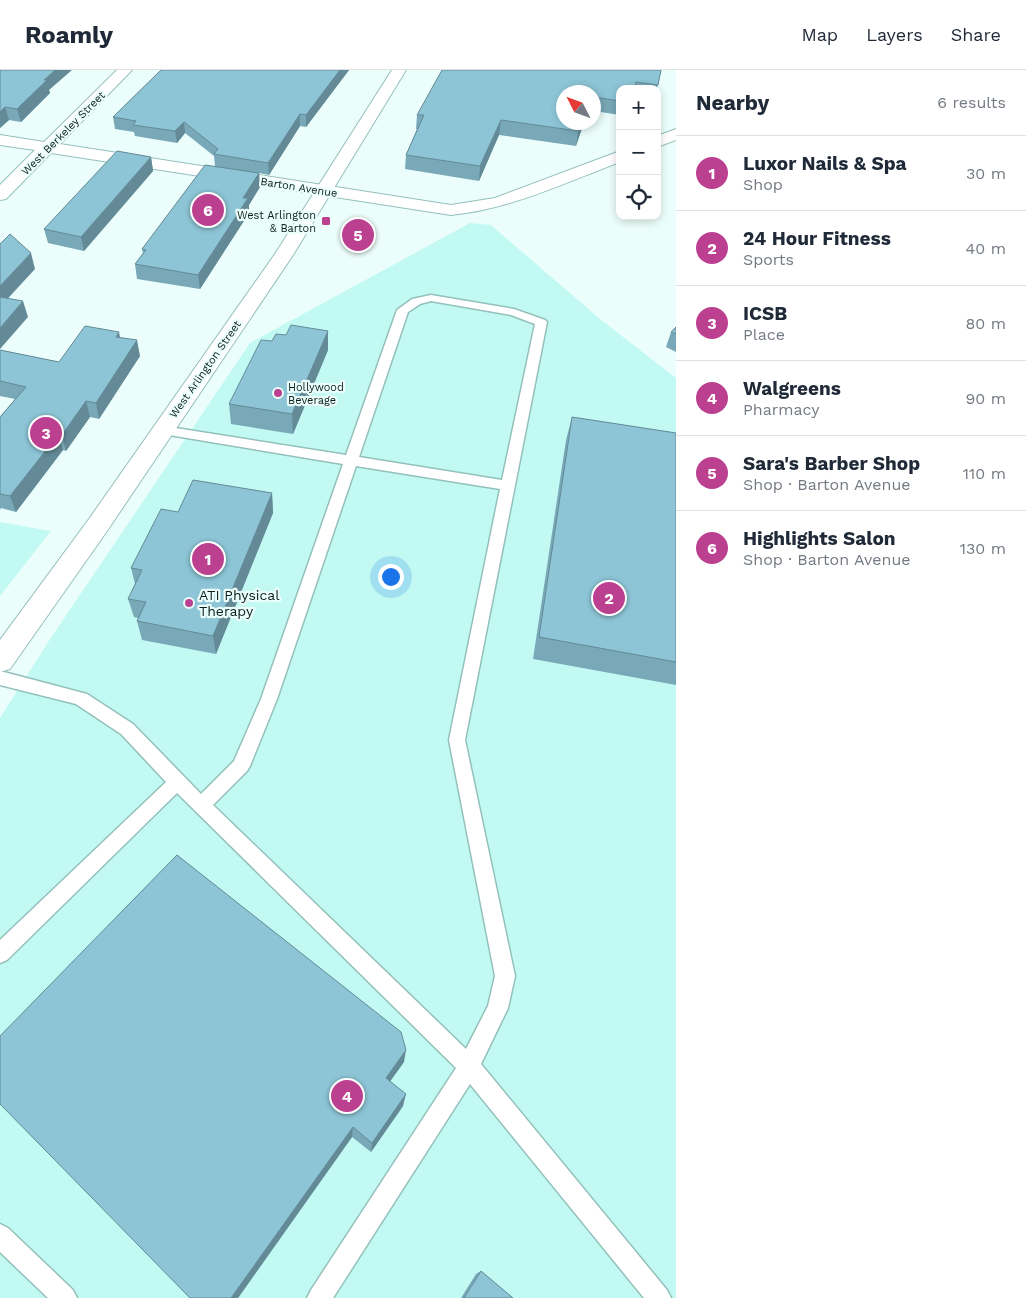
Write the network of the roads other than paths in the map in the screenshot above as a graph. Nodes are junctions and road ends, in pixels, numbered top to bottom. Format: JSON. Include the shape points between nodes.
{"nodes":[{"id":1,"x":125,"y":70,"type":"edge"},
{"id":2,"x":398,"y":70,"type":"edge"},
{"id":3,"x":676,"y":134,"type":"edge"},
{"id":4,"x":0,"y":140,"type":"edge"},
{"id":5,"x":661,"y":140,"type":"edge"},
{"id":6,"x":48,"y":147,"type":"junction"},
{"id":7,"x":616,"y":158,"type":"edge"},
{"id":8,"x":324,"y":191,"type":"junction"},
{"id":9,"x":0,"y":195,"type":"edge"},
{"id":10,"x":163,"y":430,"type":"junction"},
{"id":11,"x":351,"y":460,"type":"junction"},
{"id":12,"x":508,"y":486,"type":"junction"},
{"id":13,"x":0,"y":661,"type":"edge"},
{"id":14,"x":0,"y":678,"type":"edge"},
{"id":15,"x":177,"y":782,"type":"junction"},
{"id":16,"x":201,"y":805,"type":"junction"},
{"id":17,"x":0,"y":953,"type":"edge"},
{"id":18,"x":468,"y":1066,"type":"junction"},
{"id":19,"x":0,"y":1236,"type":"edge"},
{"id":20,"x":65,"y":1298,"type":"edge"},
{"id":21,"x":319,"y":1298,"type":"edge"},
{"id":22,"x":659,"y":1298,"type":"edge"}],
"edges":[{"from":1,"to":6,"type":"street","name":"West Berkeley Street"},
{"from":2,"to":8,"type":"street","name":"West Arlington Street"},
{"from":3,"to":5,"type":"street"},
{"from":4,"to":6,"type":"street","name":"Barton Avenue"},
{"from":6,"to":8,"type":"street","name":"Barton Avenue"},
{"from":6,"to":9,"type":"street","name":"West Berkeley Street"},
{"from":7,"to":8,"type":"street","name":"Barton Avenue","via":[[500,202],[478,207],[451,210]]},
{"from":8,"to":10,"type":"street","name":"West Arlington Street","via":[[284,255]]},
{"from":10,"to":11,"type":"lane"},
{"from":10,"to":13,"type":"street","name":"West Arlington Street"},
{"from":11,"to":12,"type":"lane"},
{"from":11,"to":12,"type":"lane","via":[[403,310],[416,301],[431,298],[514,312],[541,322]]},
{"from":11,"to":16,"type":"lane","via":[[269,699],[241,766]]},
{"from":12,"to":18,"type":"lane","via":[[457,740],[505,976],[498,1008]]},
{"from":14,"to":15,"type":"lane","via":[[81,699],[127,729]]},
{"from":15,"to":16,"type":"lane"},
{"from":15,"to":17,"type":"lane"},
{"from":16,"to":18,"type":"lane"},
{"from":18,"to":21,"type":"lane"},
{"from":18,"to":22,"type":"lane"},
{"from":19,"to":20,"type":"lane"}]}
